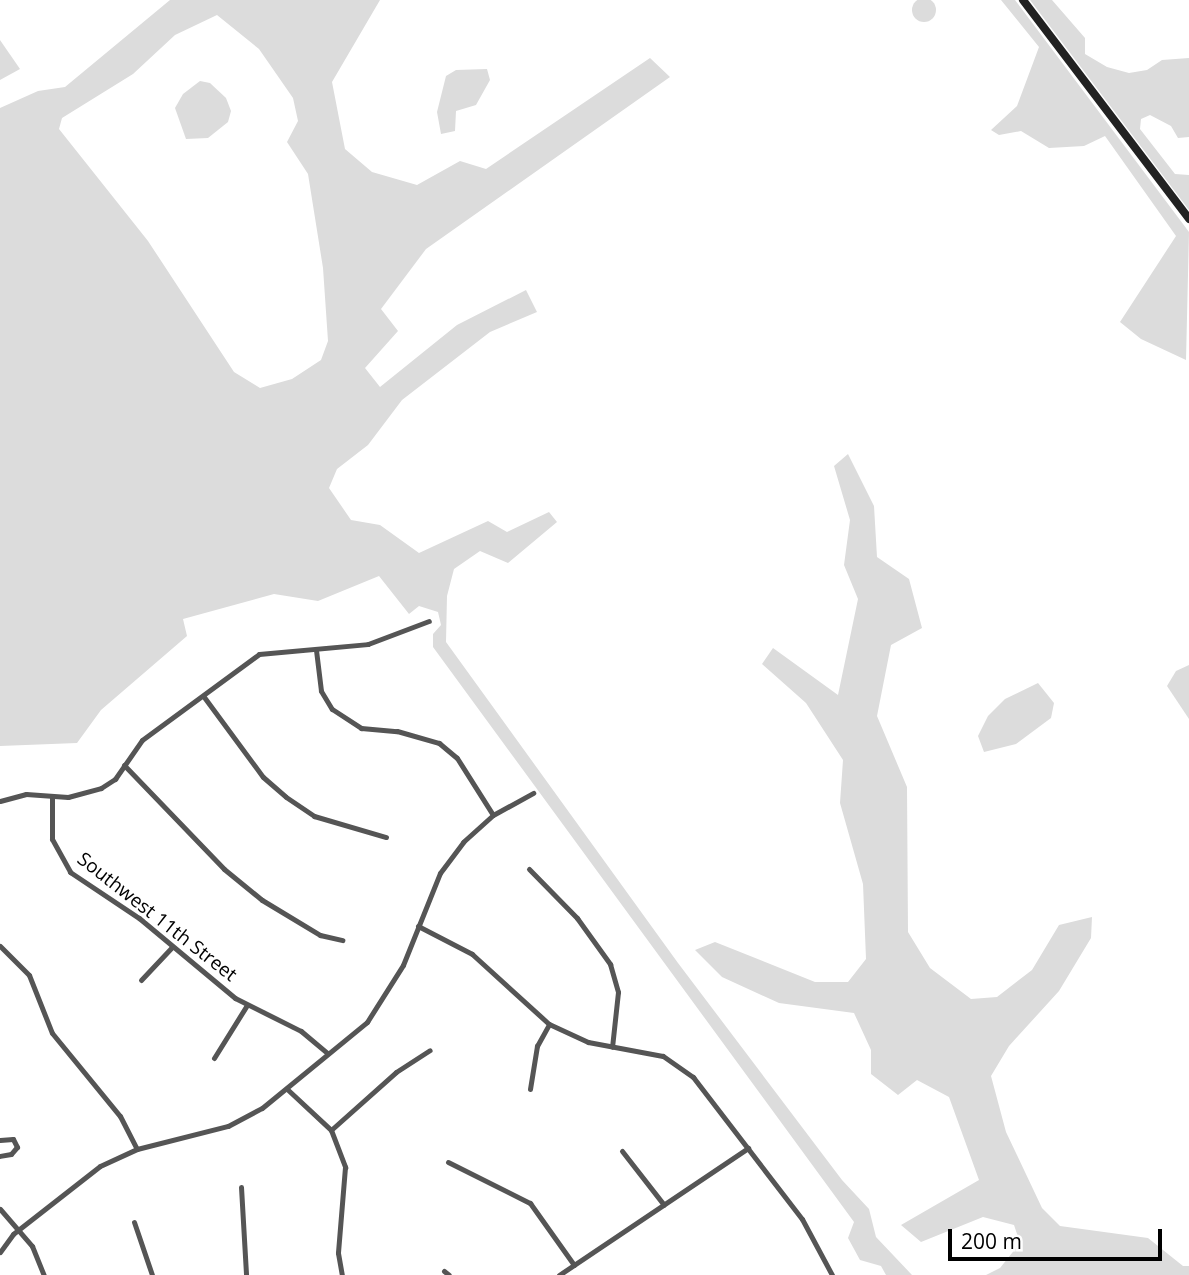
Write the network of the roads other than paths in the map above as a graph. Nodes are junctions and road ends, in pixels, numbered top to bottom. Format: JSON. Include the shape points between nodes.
{"nodes":[{"id":1,"x":1023,"y":0,"type":"edge"},
{"id":2,"x":1189,"y":219,"type":"edge"},
{"id":3,"x":429,"y":621,"type":"dead end"},
{"id":4,"x":316,"y":650,"type":"junction"},
{"id":5,"x":204,"y":698,"type":"junction"},
{"id":6,"x":124,"y":765,"type":"junction"},
{"id":7,"x":533,"y":793,"type":"dead end"},
{"id":8,"x":52,"y":796,"type":"junction"},
{"id":9,"x":0,"y":801,"type":"edge"},
{"id":10,"x":493,"y":816,"type":"junction"},
{"id":11,"x":386,"y":837,"type":"dead end"},
{"id":12,"x":529,"y":869,"type":"dead end"},
{"id":13,"x":418,"y":926,"type":"junction"},
{"id":14,"x":342,"y":940,"type":"dead end"},
{"id":15,"x":0,"y":946,"type":"edge"},
{"id":16,"x":171,"y":948,"type":"junction"},
{"id":17,"x":141,"y":980,"type":"dead end"},
{"id":18,"x":247,"y":1006,"type":"junction"},
{"id":19,"x":549,"y":1024,"type":"junction"},
{"id":20,"x":612,"y":1047,"type":"junction"},
{"id":21,"x":430,"y":1050,"type":"dead end"},
{"id":22,"x":327,"y":1053,"type":"junction"},
{"id":23,"x":214,"y":1058,"type":"dead end"},
{"id":24,"x":287,"y":1088,"type":"junction"},
{"id":25,"x":530,"y":1089,"type":"dead end"},
{"id":26,"x":331,"y":1130,"type":"junction"},
{"id":27,"x":0,"y":1140,"type":"edge"},
{"id":28,"x":748,"y":1148,"type":"junction"},
{"id":29,"x":137,"y":1149,"type":"junction"},
{"id":30,"x":622,"y":1151,"type":"dead end"},
{"id":31,"x":0,"y":1156,"type":"edge"},
{"id":32,"x":448,"y":1162,"type":"dead end"},
{"id":33,"x":241,"y":1187,"type":"dead end"},
{"id":34,"x":664,"y":1205,"type":"junction"},
{"id":35,"x":0,"y":1209,"type":"edge"},
{"id":36,"x":134,"y":1222,"type":"dead end"},
{"id":37,"x":18,"y":1230,"type":"junction"},
{"id":38,"x":0,"y":1252,"type":"edge"},
{"id":39,"x":574,"y":1265,"type":"junction"},
{"id":40,"x":44,"y":1275,"type":"edge"},
{"id":41,"x":152,"y":1275,"type":"edge"},
{"id":42,"x":246,"y":1275,"type":"edge"},
{"id":43,"x":342,"y":1275,"type":"edge"},
{"id":44,"x":559,"y":1275,"type":"edge"},
{"id":45,"x":832,"y":1275,"type":"edge"}],
"edges":[{"from":1,"to":2,"type":"main road"},
{"from":3,"to":4,"type":"street","via":[[369,645]]},
{"from":4,"to":5,"type":"street","via":[[259,654]]},
{"from":4,"to":10,"type":"street","via":[[321,691],[331,709],[361,729],[397,731],[439,743],[457,758]]},
{"from":5,"to":6,"type":"street","via":[[142,740]]},
{"from":5,"to":11,"type":"street","via":[[263,776],[286,797],[314,816]]},
{"from":6,"to":8,"type":"street","via":[[101,788],[68,797]]},
{"from":6,"to":14,"type":"street","via":[[224,869],[262,900],[320,935]]},
{"from":7,"to":10,"type":"street"},
{"from":8,"to":9,"type":"street","via":[[26,794]]},
{"from":8,"to":16,"type":"street","name":"Southwest 11th Street","via":[[52,839],[63,862],[139,918]]},
{"from":10,"to":13,"type":"street","via":[[463,842],[440,873]]},
{"from":12,"to":20,"type":"street","via":[[577,918],[610,964],[618,992]]},
{"from":13,"to":19,"type":"street","via":[[472,954]]},
{"from":13,"to":22,"type":"street","via":[[403,965],[367,1022]]},
{"from":15,"to":29,"type":"street","via":[[29,975],[52,1033],[120,1116]]},
{"from":16,"to":17,"type":"street"},
{"from":16,"to":18,"type":"street","name":"Southwest 11th Street"},
{"from":18,"to":22,"type":"street","name":"Southwest 11th Street","via":[[301,1031]]},
{"from":18,"to":23,"type":"street"},
{"from":19,"to":20,"type":"street"},
{"from":19,"to":25,"type":"street","via":[[537,1046]]},
{"from":20,"to":28,"type":"street","via":[[647,1051],[680,1066],[706,1091]]},
{"from":21,"to":26,"type":"street","via":[[396,1072]]},
{"from":22,"to":24,"type":"street"},
{"from":24,"to":26,"type":"street"},
{"from":24,"to":29,"type":"street","via":[[228,1126]]},
{"from":26,"to":43,"type":"street","via":[[345,1167],[338,1253]]},
{"from":27,"to":31,"type":"street","via":[[13,1139],[17,1147]]},
{"from":28,"to":34,"type":"street"},
{"from":28,"to":45,"type":"street","via":[[815,1238]]},
{"from":29,"to":37,"type":"street","via":[[100,1166]]},
{"from":30,"to":34,"type":"street"},
{"from":32,"to":39,"type":"street","via":[[530,1203]]},
{"from":33,"to":42,"type":"street"},
{"from":34,"to":39,"type":"street"},
{"from":35,"to":37,"type":"street"},
{"from":36,"to":41,"type":"street"},
{"from":37,"to":38,"type":"street"},
{"from":37,"to":40,"type":"street","via":[[32,1246]]},
{"from":39,"to":44,"type":"street"}]}
